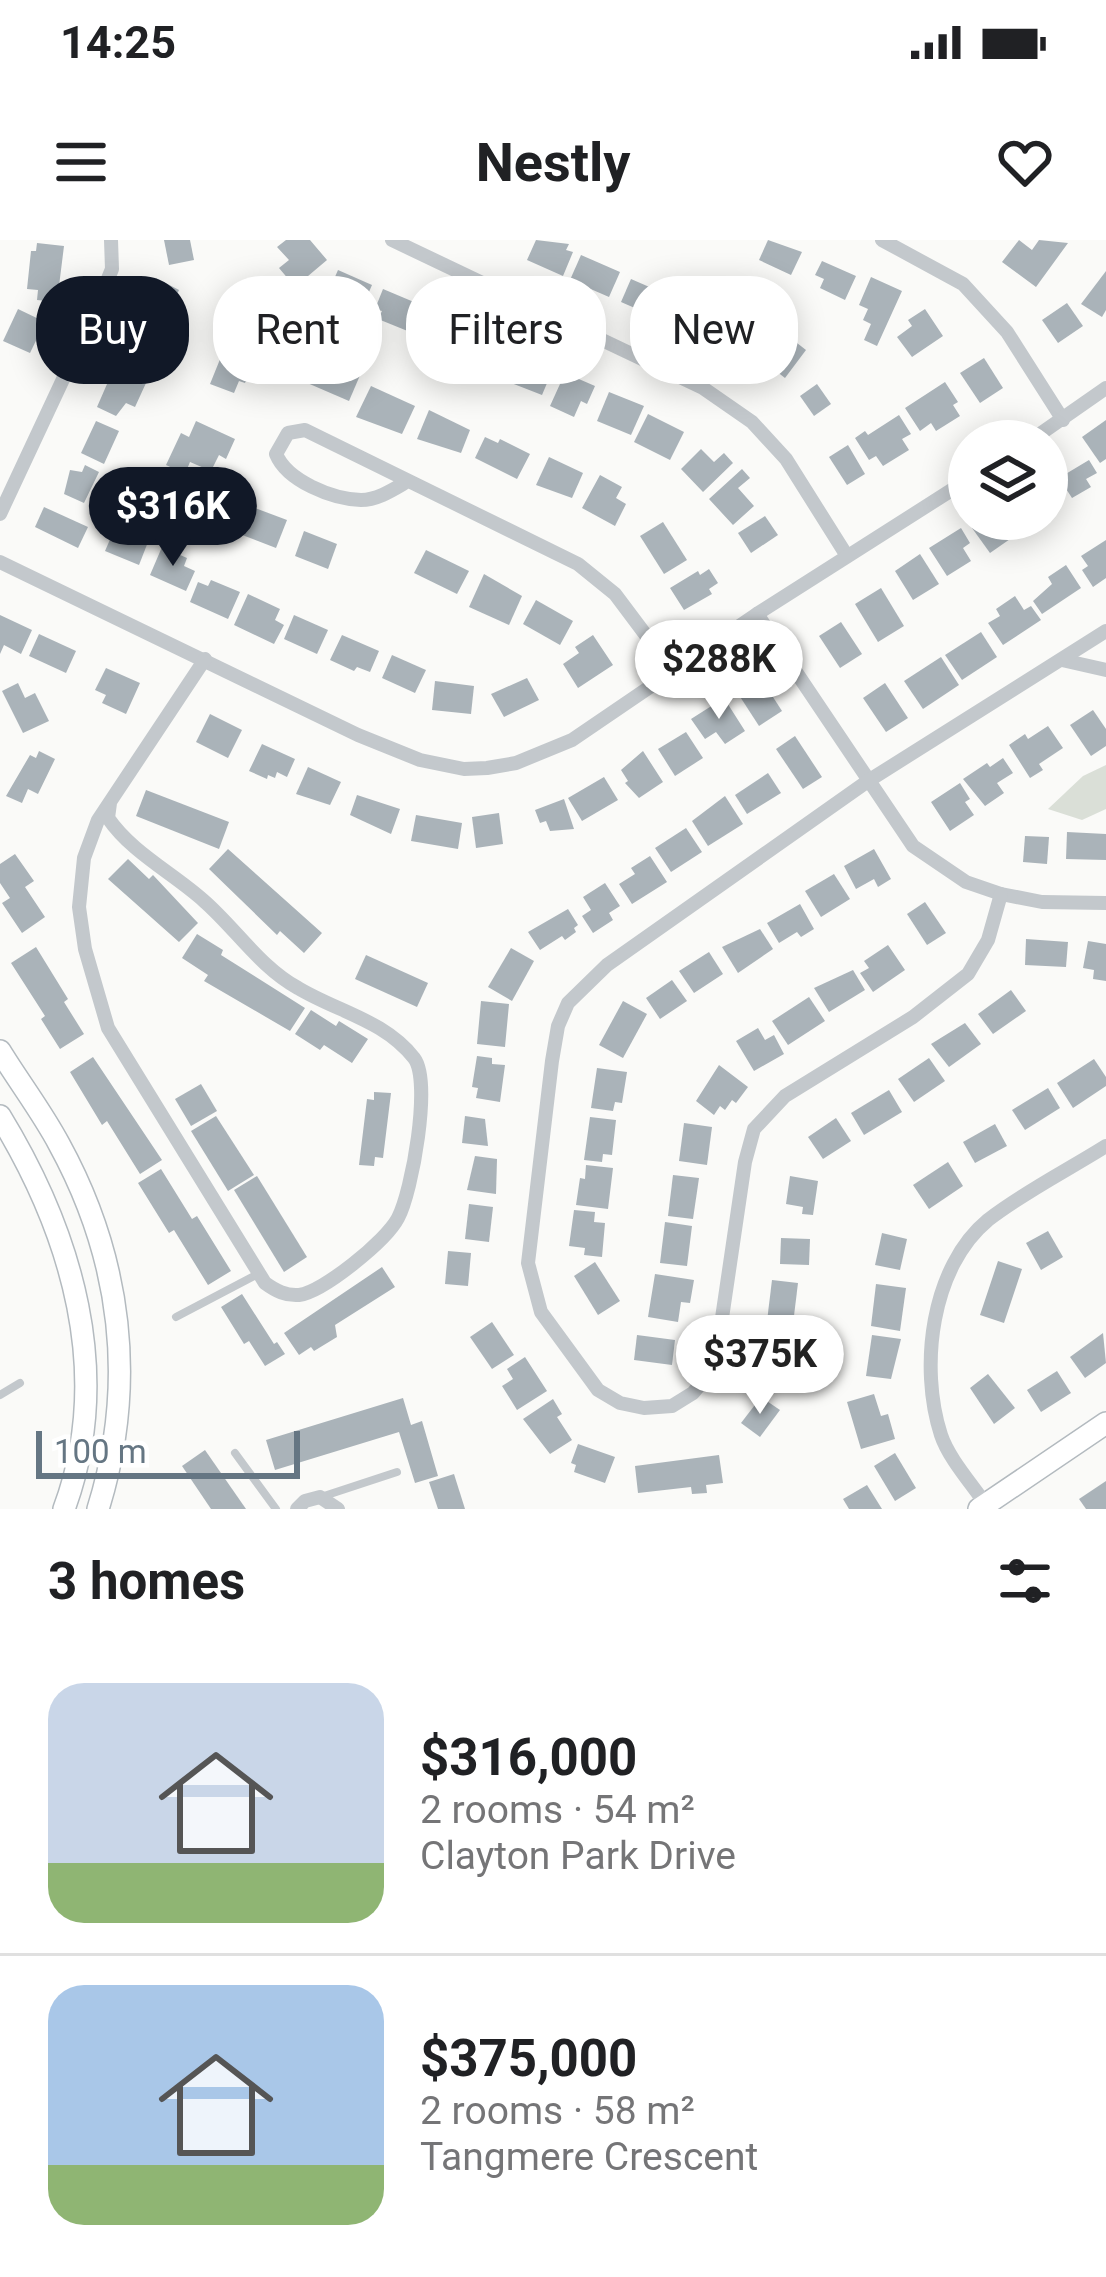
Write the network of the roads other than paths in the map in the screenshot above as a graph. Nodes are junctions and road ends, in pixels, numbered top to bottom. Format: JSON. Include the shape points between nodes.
{"nodes":[{"id":1,"x":111,"y":240,"type":"edge"},
{"id":2,"x":392,"y":240,"type":"edge"},
{"id":3,"x":882,"y":240,"type":"edge"},
{"id":4,"x":1106,"y":388,"type":"edge"},
{"id":5,"x":1063,"y":420,"type":"joint"},
{"id":6,"x":408,"y":481,"type":"junction"},
{"id":7,"x":948,"y":492,"type":"edge"},
{"id":8,"x":0,"y":514,"type":"edge"},
{"id":9,"x":847,"y":556,"type":"junction"},
{"id":10,"x":0,"y":562,"type":"edge"},
{"id":11,"x":757,"y":614,"type":"junction"},
{"id":12,"x":1106,"y":631,"type":"edge"},
{"id":13,"x":205,"y":659,"type":"junction"},
{"id":14,"x":1062,"y":661,"type":"junction"},
{"id":15,"x":672,"y":670,"type":"junction"},
{"id":16,"x":1106,"y":670,"type":"edge"},
{"id":17,"x":868,"y":781,"type":"junction"},
{"id":18,"x":110,"y":803,"type":"junction"},
{"id":19,"x":1001,"y":895,"type":"junction"},
{"id":20,"x":1106,"y":903,"type":"edge"},
{"id":21,"x":0,"y":1051,"type":"edge"},
{"id":22,"x":0,"y":1116,"type":"edge"},
{"id":23,"x":1106,"y":1146,"type":"edge"},
{"id":24,"x":260,"y":1274,"type":"junction"},
{"id":25,"x":176,"y":1317,"type":"dead end"},
{"id":26,"x":20,"y":1383,"type":"dead end"},
{"id":27,"x":0,"y":1396,"type":"edge"},
{"id":28,"x":1106,"y":1424,"type":"edge"},
{"id":29,"x":83,"y":1435,"type":"junction"},
{"id":30,"x":235,"y":1454,"type":"dead end"},
{"id":31,"x":398,"y":1472,"type":"dead end"},
{"id":32,"x":320,"y":1497,"type":"junction"},
{"id":33,"x":982,"y":1507,"type":"edge"},
{"id":34,"x":50,"y":1509,"type":"edge"},
{"id":35,"x":64,"y":1509,"type":"edge"},
{"id":36,"x":98,"y":1509,"type":"edge"},
{"id":37,"x":276,"y":1509,"type":"edge"},
{"id":38,"x":297,"y":1509,"type":"edge"},
{"id":39,"x":338,"y":1509,"type":"edge"}],
"edges":[{"from":1,"to":8,"type":"street","via":[[112,269]]},
{"from":2,"to":9,"type":"street","via":[[703,388],[752,422],[786,459]]},
{"from":3,"to":5,"type":"street","via":[[963,284],[1006,332]]},
{"from":4,"to":5,"type":"street"},
{"from":6,"to":6,"type":"street","via":[[305,430],[288,433],[276,454],[292,476],[362,500]]},
{"from":6,"to":15,"type":"street","via":[[578,564],[615,594]]},
{"from":7,"to":9,"type":"street"},
{"from":9,"to":11,"type":"street"},
{"from":10,"to":13,"type":"street"},
{"from":11,"to":15,"type":"street"},
{"from":11,"to":17,"type":"street"},
{"from":12,"to":14,"type":"street"},
{"from":13,"to":15,"type":"street","via":[[358,735],[464,769],[516,763],[572,740]]},
{"from":13,"to":18,"type":"street"},
{"from":14,"to":16,"type":"street"},
{"from":14,"to":17,"type":"street"},
{"from":17,"to":19,"type":"street","via":[[913,846]]},
{"from":17,"to":19,"type":"street","via":[[607,965],[568,1004],[552,1061],[528,1263],[541,1312],[598,1390],[620,1403],[672,1406],[708,1375],[754,1129],[785,1096],[968,974]]},
{"from":18,"to":24,"type":"street","via":[[84,858],[79,908],[108,1028]]},
{"from":18,"to":24,"type":"street","via":[[108,818],[123,840],[171,871],[256,955],[296,988],[374,1022],[417,1061],[424,1088],[409,1177],[400,1216],[380,1245],[304,1295],[275,1290]]},
{"from":19,"to":20,"type":"street"},
{"from":21,"to":36,"type":"main road","via":[[65,1156],[111,1275],[120,1415]]},
{"from":22,"to":29,"type":"main road","via":[[67,1252],[84,1334]]},
{"from":23,"to":33,"type":"street","via":[[988,1221],[944,1281],[933,1403],[942,1441]]},
{"from":24,"to":25,"type":"lane"},
{"from":26,"to":27,"type":"lane"},
{"from":28,"to":33,"type":"main road"},
{"from":29,"to":34,"type":"main road"},
{"from":29,"to":35,"type":"main road"},
{"from":30,"to":37,"type":"lane"},
{"from":31,"to":32,"type":"lane"},
{"from":32,"to":38,"type":"street"},
{"from":32,"to":39,"type":"street"}]}
